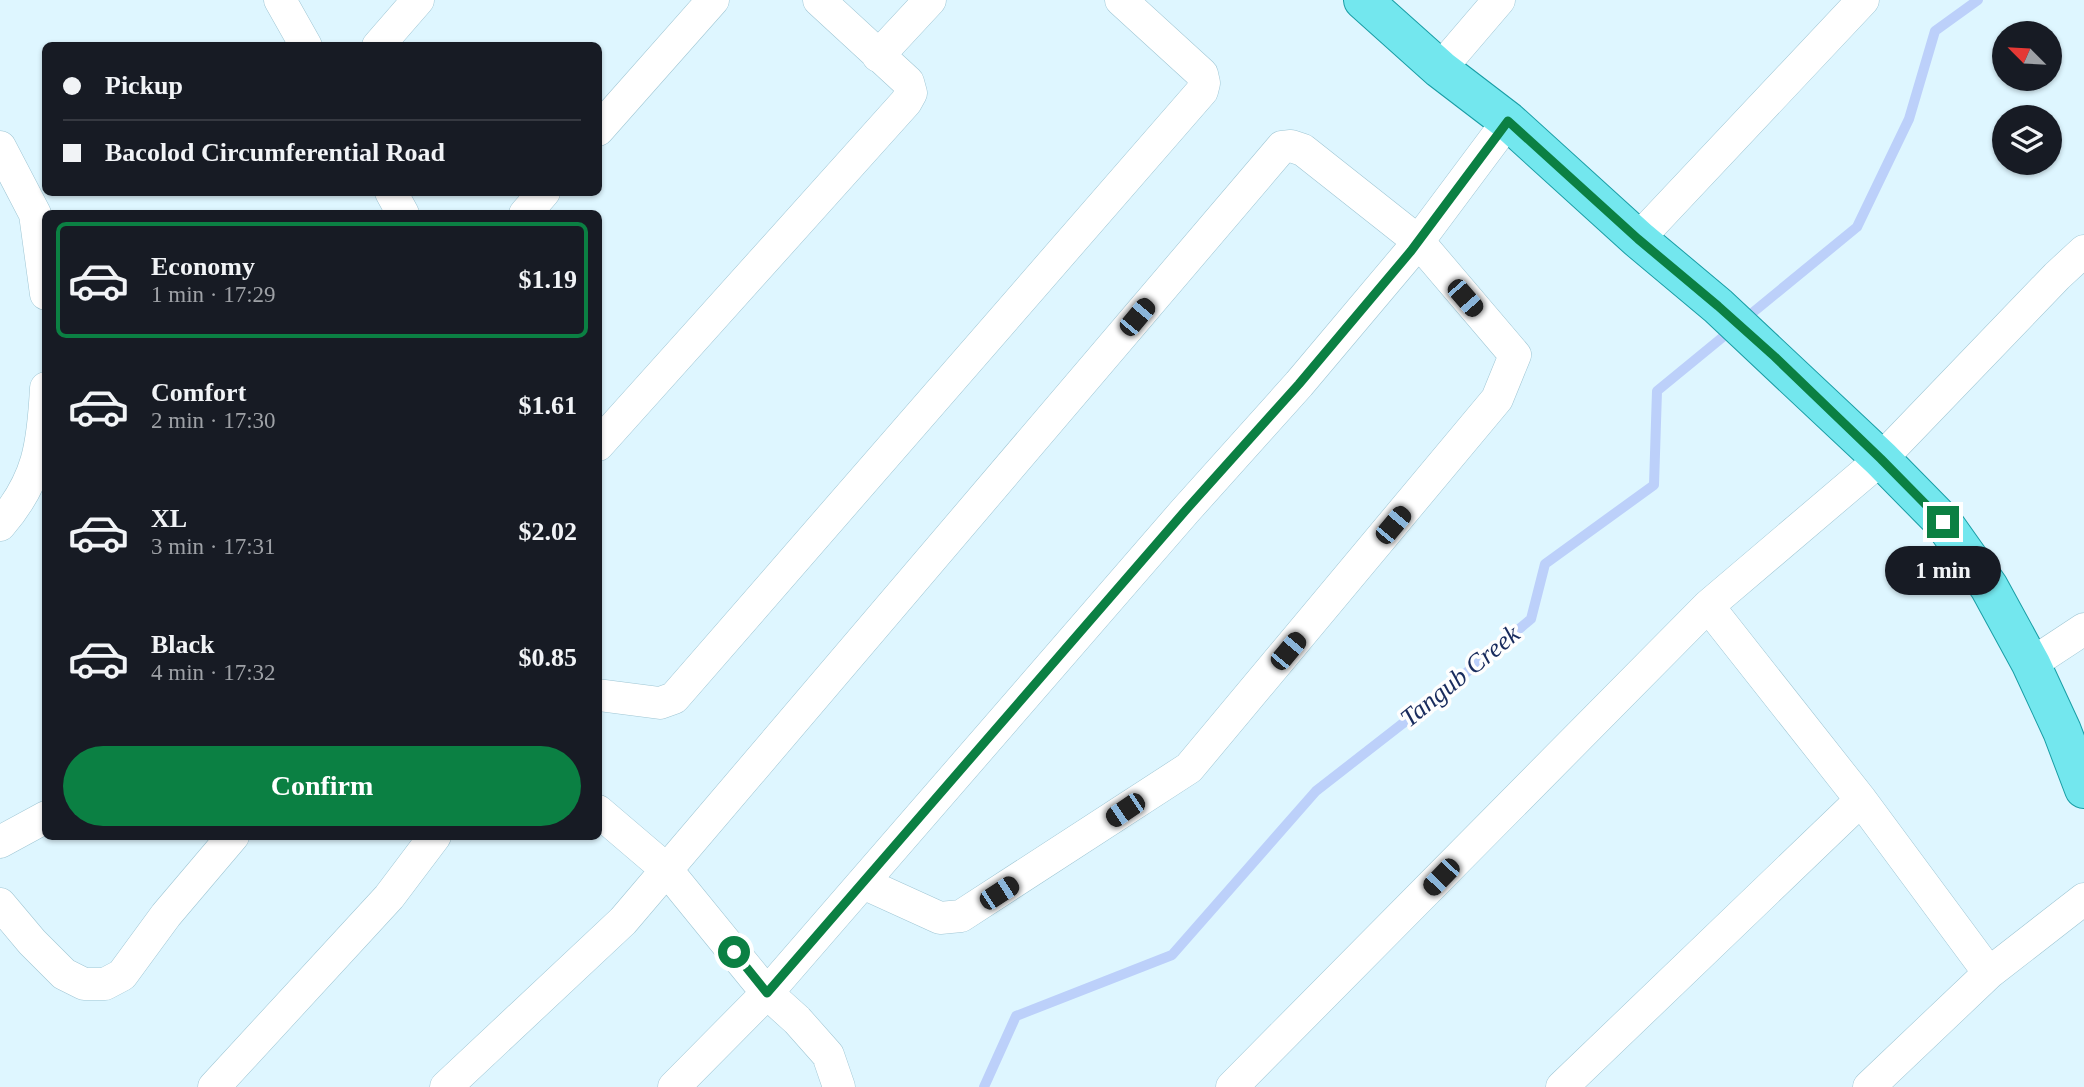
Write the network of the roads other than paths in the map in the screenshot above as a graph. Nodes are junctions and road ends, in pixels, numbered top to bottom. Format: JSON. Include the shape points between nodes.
{"nodes":[{"id":1,"x":280,"y":0,"type":"edge"},
{"id":2,"x":418,"y":0,"type":"edge"},
{"id":3,"x":713,"y":0,"type":"edge"},
{"id":4,"x":820,"y":0,"type":"edge"},
{"id":5,"x":930,"y":0,"type":"edge"},
{"id":6,"x":1121,"y":0,"type":"edge"},
{"id":7,"x":1363,"y":0,"type":"edge"},
{"id":8,"x":1499,"y":0,"type":"edge"},
{"id":9,"x":1863,"y":0,"type":"edge"},
{"id":10,"x":304,"y":42,"type":"edge"},
{"id":11,"x":381,"y":42,"type":"edge"},
{"id":12,"x":878,"y":56,"type":"junction"},
{"id":13,"x":1440,"y":69,"type":"junction"},
{"id":14,"x":1508,"y":121,"type":"junction"},
{"id":15,"x":602,"y":125,"type":"edge"},
{"id":16,"x":0,"y":147,"type":"edge"},
{"id":17,"x":541,"y":196,"type":"edge"},
{"id":18,"x":528,"y":210,"type":"edge"},
{"id":19,"x":1638,"y":239,"type":"junction"},
{"id":20,"x":1418,"y":242,"type":"junction"},
{"id":21,"x":2084,"y":251,"type":"edge"},
{"id":22,"x":42,"y":265,"type":"edge"},
{"id":23,"x":602,"y":441,"type":"edge"},
{"id":24,"x":42,"y":443,"type":"edge"},
{"id":25,"x":1881,"y":459,"type":"junction"},
{"id":26,"x":0,"y":525,"type":"edge"},
{"id":27,"x":1708,"y":606,"type":"junction"},
{"id":28,"x":2084,"y":629,"type":"edge"},
{"id":29,"x":2031,"y":664,"type":"junction"},
{"id":30,"x":602,"y":696,"type":"edge"},
{"id":31,"x":2084,"y":789,"type":"edge"},
{"id":32,"x":1861,"y":800,"type":"junction"},
{"id":33,"x":602,"y":814,"type":"edge"},
{"id":34,"x":42,"y":819,"type":"edge"},
{"id":35,"x":230,"y":840,"type":"edge"},
{"id":36,"x":432,"y":840,"type":"edge"},
{"id":37,"x":0,"y":842,"type":"edge"},
{"id":38,"x":666,"y":869,"type":"junction"},
{"id":39,"x":863,"y":883,"type":"junction"},
{"id":40,"x":2084,"y":899,"type":"edge"},
{"id":41,"x":0,"y":904,"type":"edge"},
{"id":42,"x":1989,"y":973,"type":"junction"},
{"id":43,"x":767,"y":993,"type":"junction"},
{"id":44,"x":214,"y":1087,"type":"edge"},
{"id":45,"x":446,"y":1087,"type":"edge"},
{"id":46,"x":674,"y":1087,"type":"edge"},
{"id":47,"x":839,"y":1087,"type":"edge"},
{"id":48,"x":1232,"y":1087,"type":"edge"},
{"id":49,"x":1562,"y":1087,"type":"edge"},
{"id":50,"x":1869,"y":1087,"type":"edge"}],
"edges":[{"from":1,"to":10,"type":"street"},
{"from":2,"to":11,"type":"street"},
{"from":3,"to":15,"type":"street"},
{"from":4,"to":12,"type":"street"},
{"from":5,"to":12,"type":"street"},
{"from":6,"to":30,"type":"street","via":[[1202,74],[1202,91],[674,698],[660,703]]},
{"from":7,"to":13,"type":"main road"},
{"from":8,"to":13,"type":"street"},
{"from":9,"to":19,"type":"street"},
{"from":12,"to":23,"type":"street","via":[[908,82],[911,93],[906,102]]},
{"from":13,"to":14,"type":"main road"},
{"from":14,"to":19,"type":"main road"},
{"from":14,"to":20,"type":"street"},
{"from":16,"to":22,"type":"street","via":[[35,214]]},
{"from":17,"to":18,"type":"street"},
{"from":19,"to":25,"type":"main road","via":[[1775,357]]},
{"from":20,"to":38,"type":"street","via":[[1303,150],[1282,147]]},
{"from":20,"to":39,"type":"street"},
{"from":20,"to":39,"type":"street","via":[[1516,355],[1497,399],[1200,755],[1188,768],[961,916],[940,918]]},
{"from":21,"to":25,"type":"street"},
{"from":24,"to":26,"type":"street","via":[[33,475]]},
{"from":25,"to":27,"type":"street"},
{"from":25,"to":29,"type":"main road","via":[[1943,522],[1989,587]]},
{"from":27,"to":32,"type":"street"},
{"from":27,"to":48,"type":"street"},
{"from":28,"to":29,"type":"street"},
{"from":29,"to":31,"type":"main road"},
{"from":32,"to":42,"type":"street"},
{"from":32,"to":49,"type":"street"},
{"from":33,"to":38,"type":"street"},
{"from":34,"to":37,"type":"street"},
{"from":35,"to":41,"type":"street","via":[[122,975],[105,984],[84,984],[64,974]]},
{"from":36,"to":44,"type":"street","via":[[388,897]]},
{"from":38,"to":43,"type":"street"},
{"from":38,"to":45,"type":"street","via":[[623,921]]},
{"from":39,"to":43,"type":"street"},
{"from":40,"to":42,"type":"street"},
{"from":42,"to":50,"type":"street"},
{"from":43,"to":46,"type":"street"},
{"from":43,"to":47,"type":"street","via":[[828,1055]]}]}
